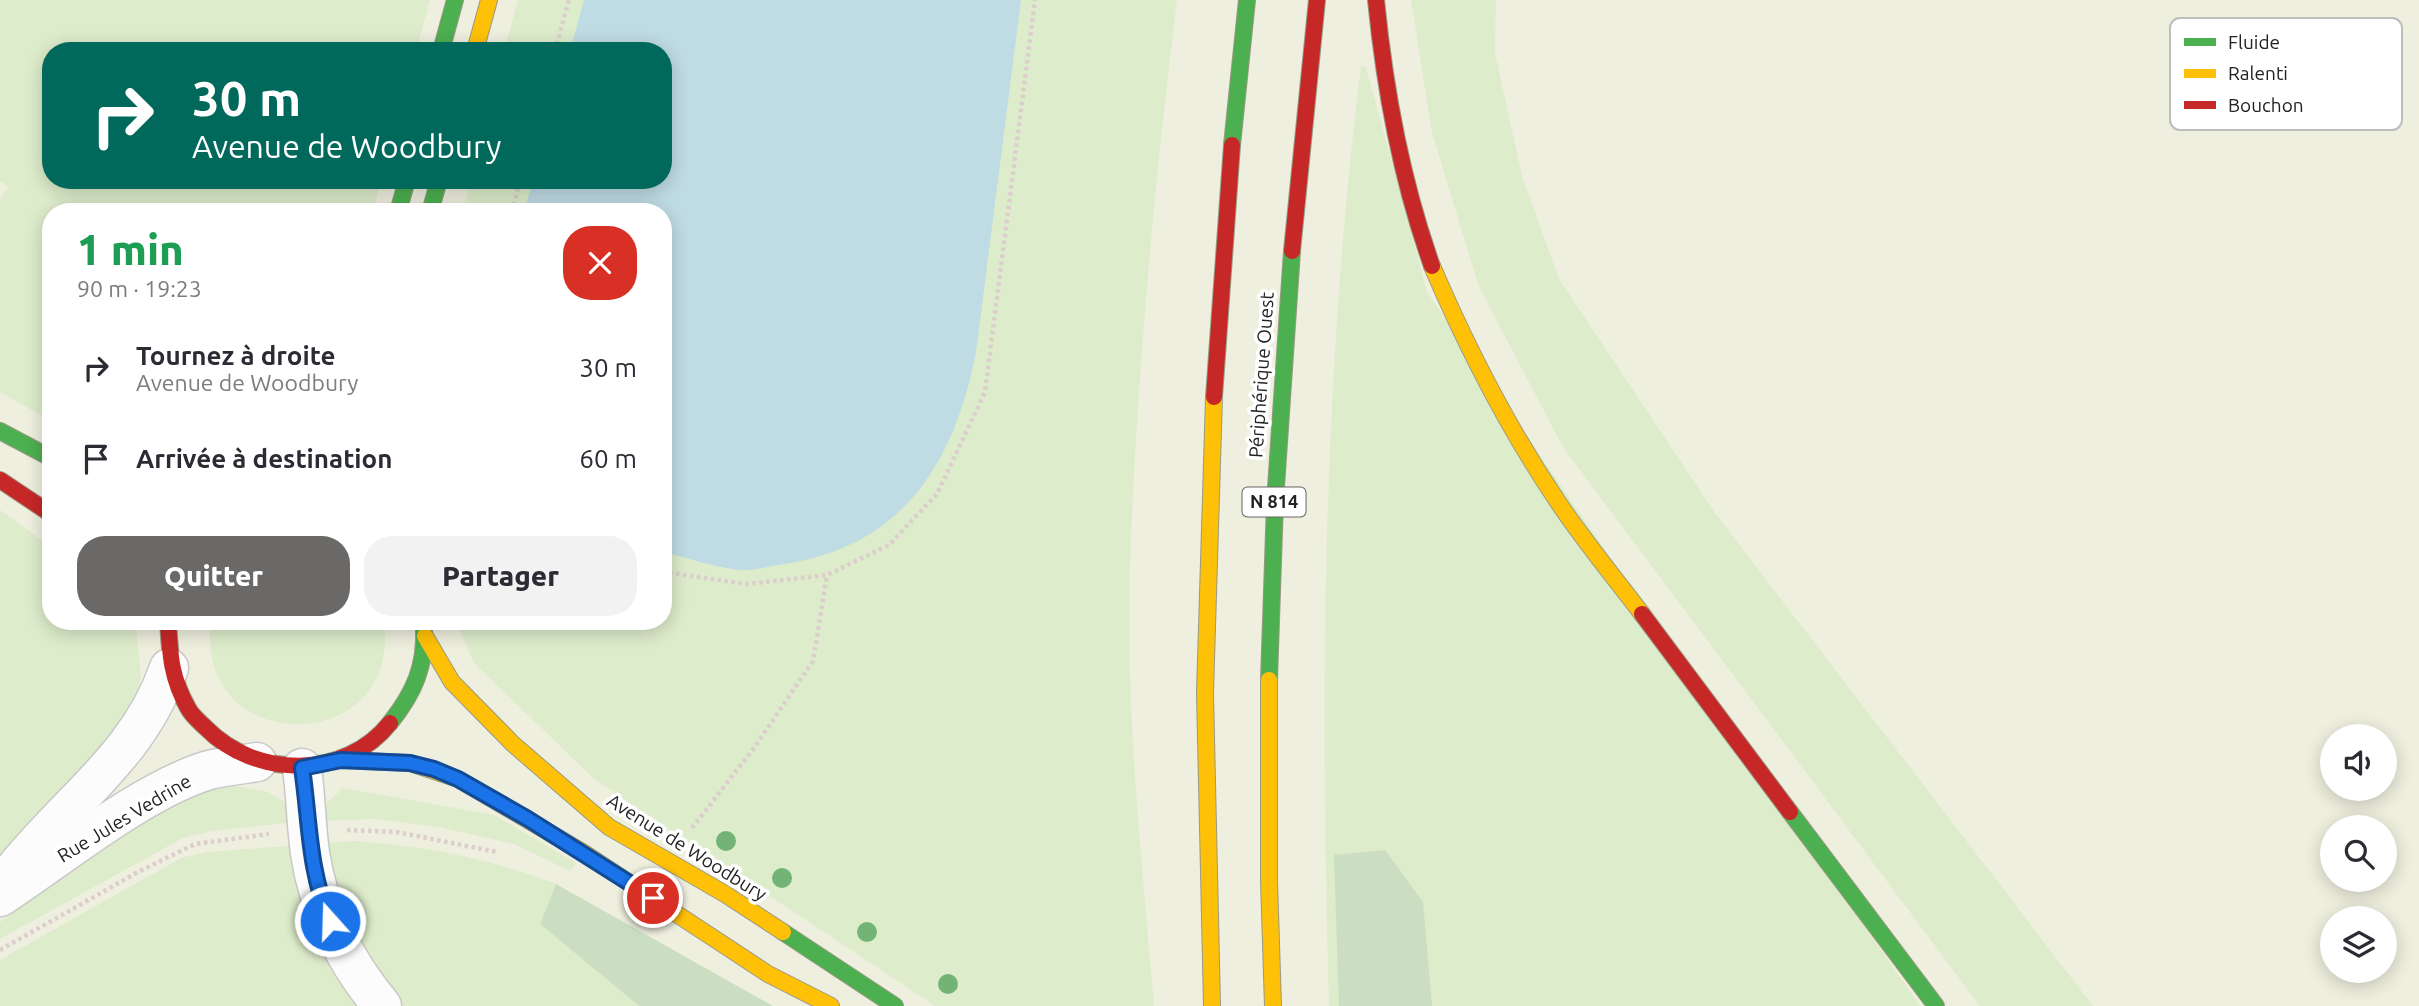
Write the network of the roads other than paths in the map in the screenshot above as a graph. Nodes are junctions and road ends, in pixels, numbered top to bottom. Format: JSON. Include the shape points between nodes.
{"nodes":[{"id":1,"x":455,"y":0,"type":"edge"},
{"id":2,"x":489,"y":0,"type":"edge"},
{"id":3,"x":1247,"y":0,"type":"edge"},
{"id":4,"x":1317,"y":0,"type":"edge"},
{"id":5,"x":1376,"y":0,"type":"edge"},
{"id":6,"x":443,"y":42,"type":"edge"},
{"id":7,"x":477,"y":42,"type":"edge"},
{"id":8,"x":0,"y":431,"type":"edge"},
{"id":9,"x":42,"y":453,"type":"edge"},
{"id":10,"x":0,"y":481,"type":"edge"},
{"id":11,"x":42,"y":508,"type":"edge"},
{"id":12,"x":424,"y":630,"type":"edge"},
{"id":13,"x":425,"y":630,"type":"edge"},
{"id":14,"x":166,"y":636,"type":"edge"},
{"id":15,"x":341,"y":760,"type":"junction"},
{"id":16,"x":257,"y":762,"type":"junction"},
{"id":17,"x":302,"y":768,"type":"junction"},
{"id":18,"x":0,"y":888,"type":"edge"},
{"id":19,"x":0,"y":897,"type":"edge"},
{"id":20,"x":382,"y":1006,"type":"edge"},
{"id":21,"x":831,"y":1006,"type":"edge"},
{"id":22,"x":895,"y":1006,"type":"edge"},
{"id":23,"x":1212,"y":1006,"type":"edge"},
{"id":24,"x":1273,"y":1006,"type":"edge"},
{"id":25,"x":1937,"y":1006,"type":"edge"}],
"edges":[{"from":1,"to":6,"type":"main road"},
{"from":2,"to":7,"type":"main road"},
{"from":3,"to":23,"type":"main road","via":[[1228,156],[1211,435],[1205,696]]},
{"from":4,"to":24,"type":"main road","name":"Périphérique Ouest","number":"N 814","via":[[1282,352],[1272,544]]},
{"from":5,"to":25,"type":"main road","via":[[1406,195],[1427,259],[1506,422],[1559,503]]},
{"from":8,"to":9,"type":"main road"},
{"from":10,"to":11,"type":"main road"},
{"from":12,"to":15,"type":"main road","name":"Avenue de Woodbury","via":[[422,663],[402,711],[385,732]]},
{"from":13,"to":22,"type":"main road","name":"Avenue de Woodbury","via":[[452,682],[513,744],[609,827],[725,894]]},
{"from":14,"to":16,"type":"main road","name":"Avenue de Woodbury","via":[[178,693],[191,717],[221,744]]},
{"from":14,"to":18,"type":"street","name":"Rue Jules Vedrine","via":[[159,697],[123,753]]},
{"from":15,"to":17,"type":"main road","name":"Avenue de Woodbury"},
{"from":15,"to":21,"type":"main road","name":"Avenue de Woodbury","via":[[410,763],[458,779],[584,853],[768,974]]},
{"from":16,"to":17,"type":"main road","name":"Avenue de Woodbury"},
{"from":16,"to":19,"type":"street","name":"Rue Jules Vedrine","via":[[186,779],[120,816]]},
{"from":17,"to":20,"type":"street","via":[[310,856],[320,896],[340,945]]}]}
